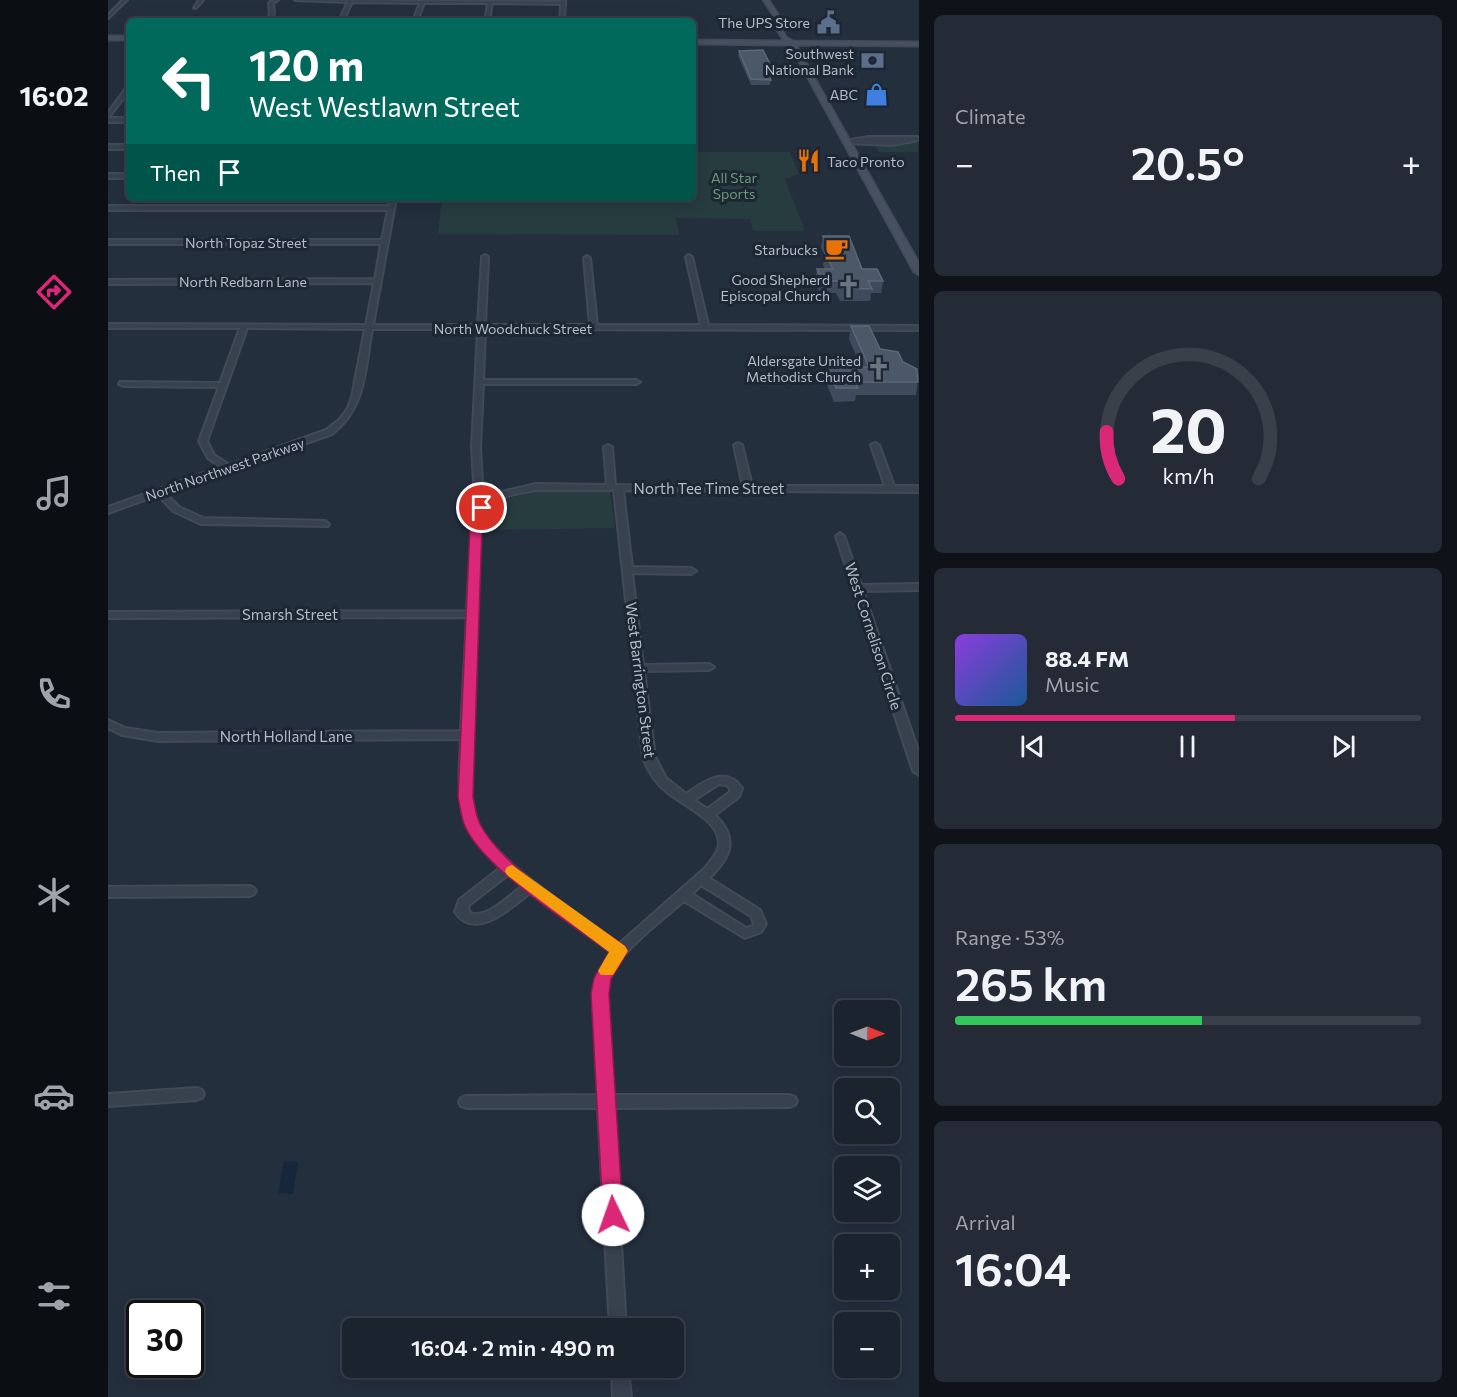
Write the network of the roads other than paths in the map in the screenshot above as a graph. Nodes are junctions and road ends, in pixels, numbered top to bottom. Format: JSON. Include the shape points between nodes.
{"nodes":[{"id":1,"x":125,"y":0,"type":"edge"},
{"id":2,"x":201,"y":0,"type":"edge"},
{"id":3,"x":276,"y":0,"type":"edge"},
{"id":4,"x":297,"y":0,"type":"edge"},
{"id":5,"x":766,"y":0,"type":"edge"},
{"id":6,"x":351,"y":1,"type":"edge"},
{"id":7,"x":563,"y":1,"type":"edge"},
{"id":8,"x":422,"y":2,"type":"junction"},
{"id":9,"x":490,"y":2,"type":"junction"},
{"id":10,"x":195,"y":7,"type":"dead end"},
{"id":11,"x":108,"y":17,"type":"edge"},
{"id":12,"x":270,"y":18,"type":"edge"},
{"id":13,"x":342,"y":18,"type":"edge"},
{"id":14,"x":416,"y":18,"type":"edge"},
{"id":15,"x":487,"y":18,"type":"edge"},
{"id":16,"x":562,"y":18,"type":"edge"},
{"id":17,"x":108,"y":38,"type":"edge"},
{"id":18,"x":126,"y":38,"type":"edge"},
{"id":19,"x":696,"y":42,"type":"edge"},
{"id":20,"x":792,"y":43,"type":"junction"},
{"id":21,"x":918,"y":44,"type":"edge"},
{"id":22,"x":126,"y":96,"type":"edge"},
{"id":23,"x":108,"y":118,"type":"edge"},
{"id":24,"x":126,"y":120,"type":"edge"},
{"id":25,"x":918,"y":139,"type":"edge"},
{"id":26,"x":847,"y":141,"type":"junction"},
{"id":27,"x":108,"y":147,"type":"edge"},
{"id":28,"x":126,"y":147,"type":"edge"},
{"id":29,"x":108,"y":176,"type":"edge"},
{"id":30,"x":126,"y":176,"type":"edge"},
{"id":31,"x":392,"y":201,"type":"edge"},
{"id":32,"x":108,"y":207,"type":"edge"},
{"id":33,"x":391,"y":208,"type":"junction"},
{"id":34,"x":108,"y":242,"type":"edge"},
{"id":35,"x":385,"y":242,"type":"junction"},
{"id":36,"x":485,"y":257,"type":"dead end"},
{"id":37,"x":689,"y":257,"type":"dead end"},
{"id":38,"x":587,"y":258,"type":"dead end"},
{"id":39,"x":918,"y":272,"type":"edge"},
{"id":40,"x":378,"y":281,"type":"junction"},
{"id":41,"x":108,"y":282,"type":"edge"},
{"id":42,"x":108,"y":326,"type":"edge"},
{"id":43,"x":244,"y":327,"type":"junction"},
{"id":44,"x":369,"y":327,"type":"junction"},
{"id":45,"x":482,"y":327,"type":"junction"},
{"id":46,"x":594,"y":328,"type":"junction"},
{"id":47,"x":705,"y":328,"type":"junction"},
{"id":48,"x":918,"y":328,"type":"edge"},
{"id":49,"x":479,"y":382,"type":"junction"},
{"id":50,"x":636,"y":382,"type":"dead end"},
{"id":51,"x":123,"y":384,"type":"dead end"},
{"id":52,"x":223,"y":385,"type":"junction"},
{"id":53,"x":738,"y":445,"type":"dead end"},
{"id":54,"x":875,"y":445,"type":"dead end"},
{"id":55,"x":608,"y":447,"type":"dead end"},
{"id":56,"x":228,"y":468,"type":"junction"},
{"id":57,"x":614,"y":488,"type":"junction"},
{"id":58,"x":748,"y":488,"type":"junction"},
{"id":59,"x":890,"y":488,"type":"junction"},
{"id":60,"x":918,"y":489,"type":"edge"},
{"id":61,"x":160,"y":492,"type":"junction"},
{"id":62,"x":501,"y":495,"type":"junction"},
{"id":63,"x":108,"y":510,"type":"edge"},
{"id":64,"x":325,"y":524,"type":"dead end"},
{"id":65,"x":840,"y":536,"type":"dead end"},
{"id":66,"x":628,"y":570,"type":"junction"},
{"id":67,"x":691,"y":571,"type":"dead end"},
{"id":68,"x":918,"y":587,"type":"edge"},
{"id":69,"x":858,"y":588,"type":"junction"},
{"id":70,"x":472,"y":614,"type":"junction"},
{"id":71,"x":108,"y":615,"type":"edge"},
{"id":72,"x":639,"y":668,"type":"junction"},
{"id":73,"x":709,"y":668,"type":"dead end"},
{"id":74,"x":108,"y":724,"type":"edge"},
{"id":75,"x":467,"y":735,"type":"junction"},
{"id":76,"x":918,"y":771,"type":"edge"},
{"id":77,"x":686,"y":800,"type":"junction"},
{"id":78,"x":707,"y":815,"type":"junction"},
{"id":79,"x":509,"y":868,"type":"junction"},
{"id":80,"x":702,"y":880,"type":"junction"},
{"id":81,"x":531,"y":886,"type":"junction"},
{"id":82,"x":250,"y":891,"type":"dead end"},
{"id":83,"x":108,"y":892,"type":"edge"},
{"id":84,"x":683,"y":895,"type":"junction"},
{"id":85,"x":619,"y":951,"type":"junction"},
{"id":86,"x":197,"y":1094,"type":"dead end"},
{"id":87,"x":108,"y":1100,"type":"edge"},
{"id":88,"x":790,"y":1101,"type":"dead end"},
{"id":89,"x":466,"y":1102,"type":"dead end"},
{"id":90,"x":607,"y":1102,"type":"junction"},
{"id":91,"x":617,"y":1318,"type":"edge"},
{"id":92,"x":621,"y":1378,"type":"edge"},
{"id":93,"x":622,"y":1397,"type":"edge"}],
"edges":[{"from":1,"to":11,"type":"street"},
{"from":2,"to":10,"type":"street"},
{"from":3,"to":12,"type":"street"},
{"from":4,"to":6,"type":"street"},
{"from":5,"to":20,"type":"main road","via":[[779,20],[775,22],[784,38]]},
{"from":6,"to":8,"type":"street"},
{"from":6,"to":13,"type":"street"},
{"from":7,"to":9,"type":"street"},
{"from":7,"to":16,"type":"street"},
{"from":8,"to":9,"type":"street"},
{"from":8,"to":14,"type":"street"},
{"from":9,"to":15,"type":"street"},
{"from":17,"to":18,"type":"main road"},
{"from":19,"to":20,"type":"main road"},
{"from":20,"to":21,"type":"main road"},
{"from":20,"to":26,"type":"main road"},
{"from":22,"to":23,"type":"street"},
{"from":23,"to":24,"type":"street"},
{"from":25,"to":26,"type":"street","via":[[892,143]]},
{"from":26,"to":39,"type":"main road"},
{"from":27,"to":28,"type":"street"},
{"from":29,"to":30,"type":"street"},
{"from":31,"to":33,"type":"street"},
{"from":32,"to":33,"type":"street"},
{"from":33,"to":35,"type":"street"},
{"from":34,"to":35,"type":"street","name":"North Topaz Street"},
{"from":35,"to":40,"type":"street"},
{"from":36,"to":45,"type":"street"},
{"from":37,"to":47,"type":"street"},
{"from":38,"to":46,"type":"street"},
{"from":40,"to":41,"type":"street","name":"North Redbarn Lane"},
{"from":40,"to":44,"type":"street"},
{"from":42,"to":43,"type":"street","name":"North Woodchuck Street"},
{"from":43,"to":44,"type":"street","name":"North Woodchuck Street"},
{"from":43,"to":52,"type":"street"},
{"from":44,"to":45,"type":"street","name":"North Woodchuck Street"},
{"from":44,"to":56,"type":"street","name":"North Northwest Parkway","via":[[356,397],[341,424],[329,432]]},
{"from":45,"to":46,"type":"street","name":"North Woodchuck Street"},
{"from":45,"to":49,"type":"street"},
{"from":46,"to":47,"type":"street","name":"North Woodchuck Street"},
{"from":47,"to":48,"type":"street","name":"North Woodchuck Street"},
{"from":49,"to":50,"type":"street"},
{"from":49,"to":62,"type":"street","via":[[478,483]]},
{"from":51,"to":52,"type":"street"},
{"from":52,"to":56,"type":"street","via":[[203,441],[211,456]]},
{"from":53,"to":58,"type":"street"},
{"from":54,"to":59,"type":"street"},
{"from":55,"to":57,"type":"street","name":"West Barrington Street"},
{"from":56,"to":61,"type":"street","name":"North Northwest Parkway"},
{"from":57,"to":58,"type":"street","name":"North Tee Time Street"},
{"from":57,"to":62,"type":"street","name":"North Tee Time Street","via":[[536,487]]},
{"from":57,"to":66,"type":"street","name":"West Barrington Street"},
{"from":58,"to":59,"type":"street","name":"North Tee Time Street"},
{"from":59,"to":60,"type":"street","name":"North Tee Time Street"},
{"from":61,"to":63,"type":"street","name":"North Northwest Parkway"},
{"from":61,"to":64,"type":"street","via":[[176,509],[201,521]]},
{"from":62,"to":70,"type":"street","via":[[482,508],[476,521]]},
{"from":65,"to":69,"type":"street","name":"West Cornelison Circle"},
{"from":66,"to":67,"type":"street"},
{"from":66,"to":72,"type":"street","name":"West Barrington Street"},
{"from":68,"to":69,"type":"street"},
{"from":69,"to":76,"type":"street","name":"West Cornelison Circle"},
{"from":70,"to":71,"type":"street","name":"Smarsh Street"},
{"from":70,"to":75,"type":"street"},
{"from":72,"to":73,"type":"street"},
{"from":72,"to":77,"type":"street","name":"West Barrington Street","via":[[649,757],[661,781]]},
{"from":74,"to":75,"type":"street","name":"North Holland Lane","via":[[122,731],[158,737]]},
{"from":75,"to":79,"type":"street","via":[[465,797],[472,824],[486,846]]},
{"from":77,"to":78,"type":"street","name":"West Barrington Street"},
{"from":77,"to":78,"type":"street","via":[[716,780],[733,783],[735,794]]},
{"from":78,"to":80,"type":"street","name":"West Barrington Street","via":[[718,825],[725,845],[722,856]]},
{"from":79,"to":81,"type":"street"},
{"from":79,"to":81,"type":"street","via":[[463,903],[464,916],[474,920],[487,917]]},
{"from":80,"to":84,"type":"street","name":"West Barrington Street"},
{"from":80,"to":84,"type":"street","via":[[756,913],[760,924],[757,929],[745,933]]},
{"from":81,"to":85,"type":"street"},
{"from":82,"to":83,"type":"street"},
{"from":84,"to":85,"type":"street","name":"West Barrington Street"},
{"from":85,"to":90,"type":"street","name":"West Barrington Street","via":[[602,978],[600,994]]},
{"from":86,"to":87,"type":"street"},
{"from":88,"to":90,"type":"street"},
{"from":89,"to":90,"type":"street"},
{"from":90,"to":91,"type":"street","name":"West Barrington Street"},
{"from":92,"to":93,"type":"street"}]}
